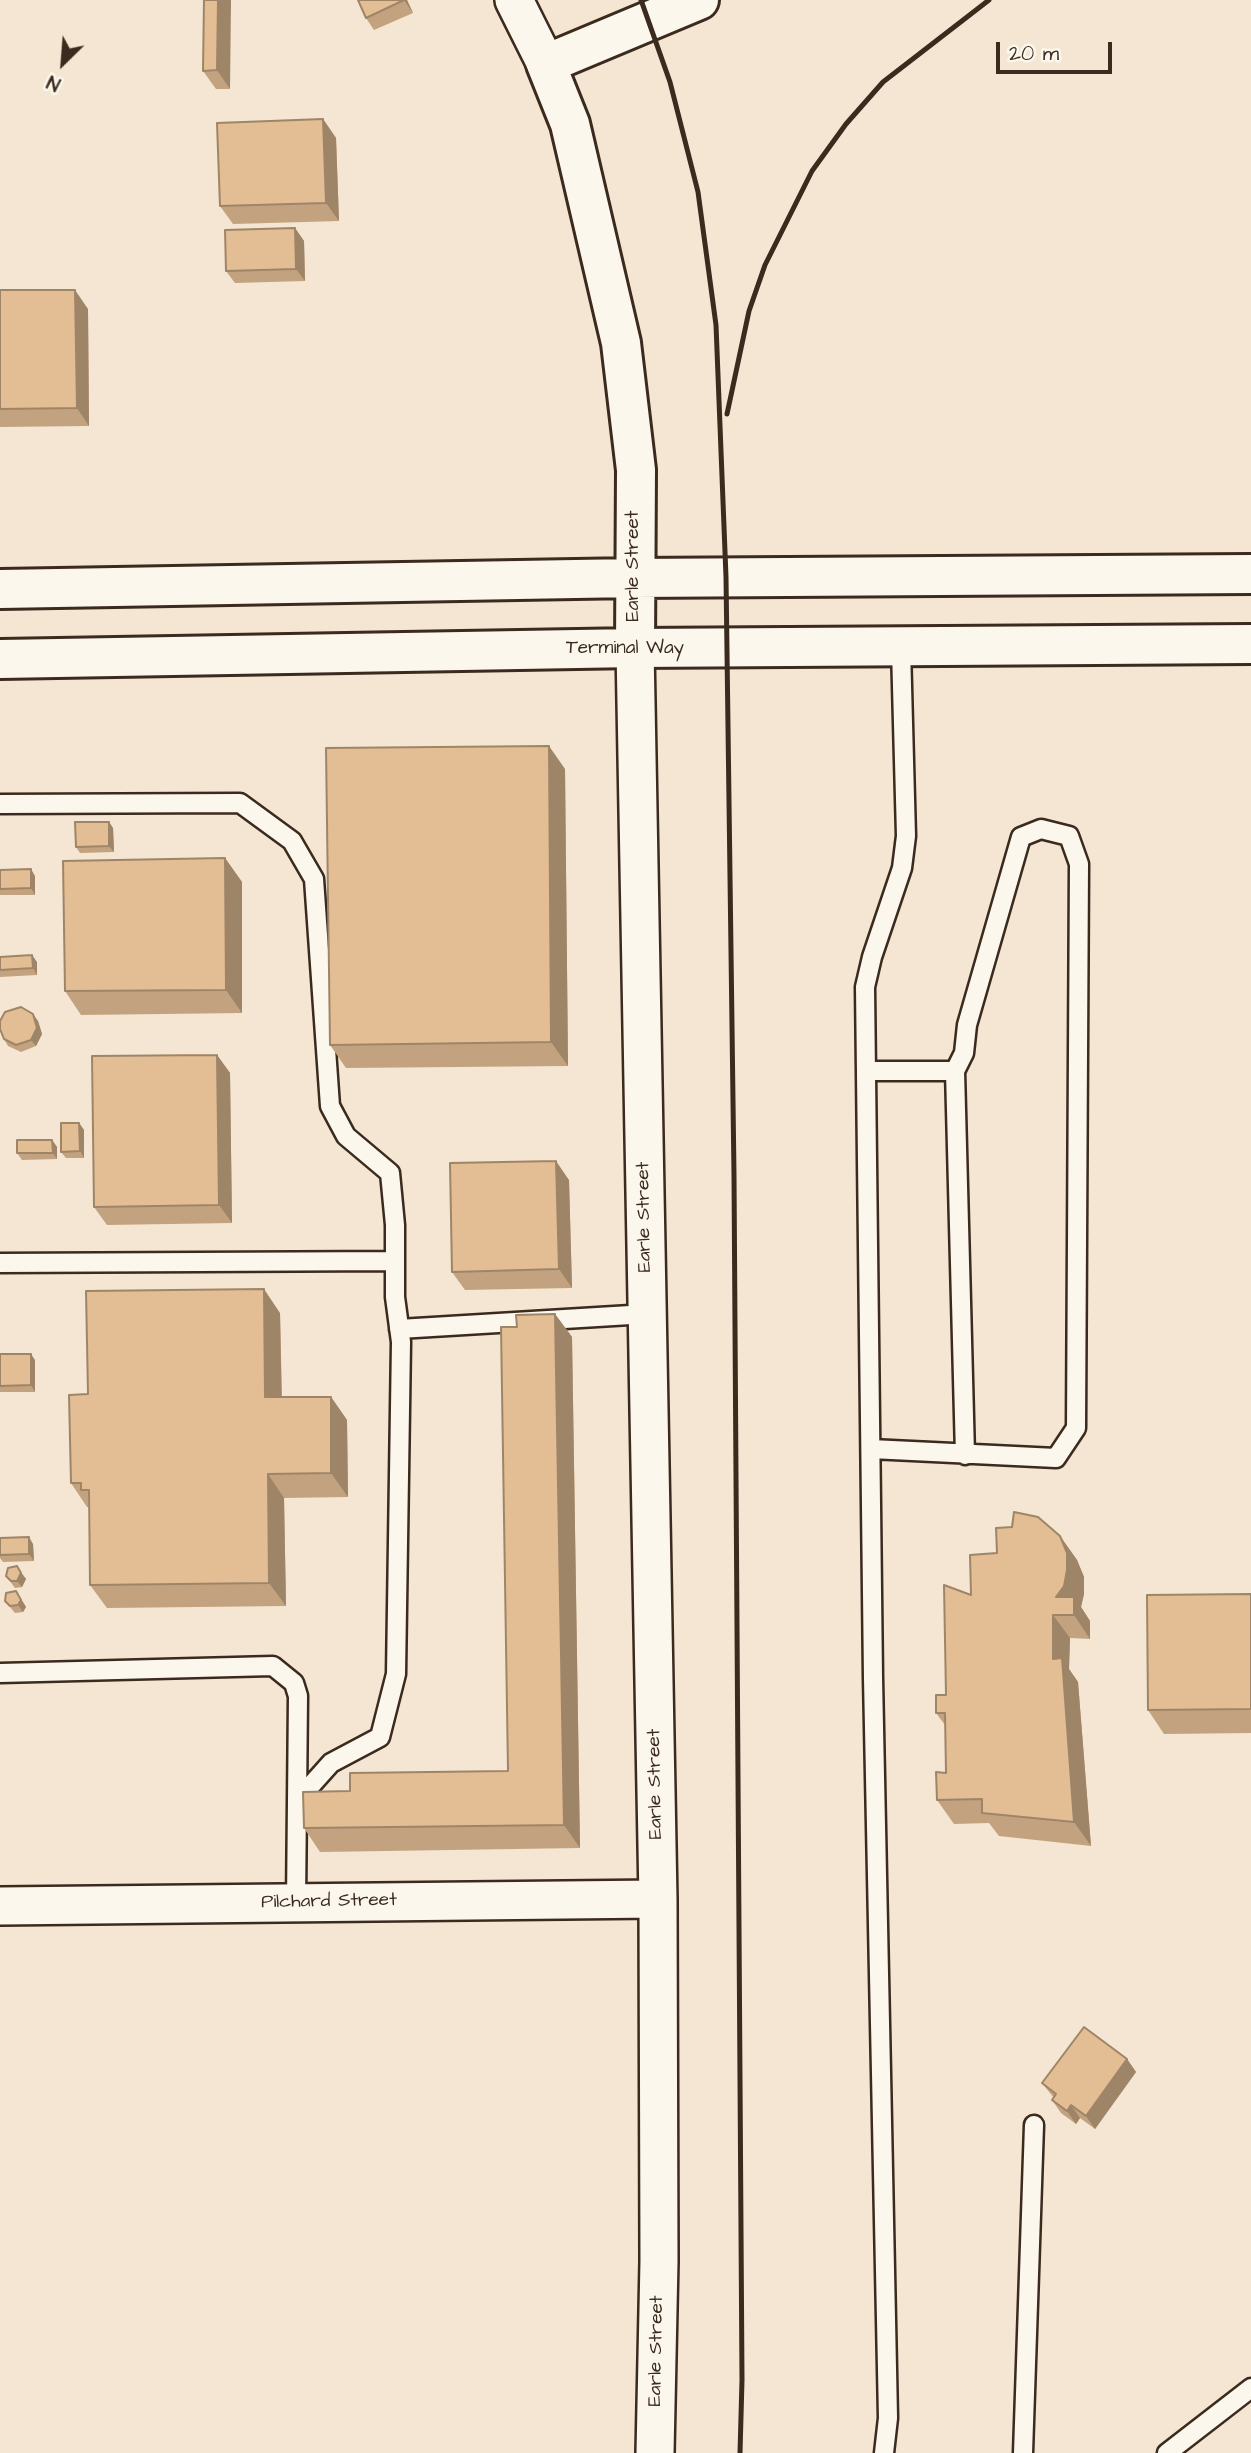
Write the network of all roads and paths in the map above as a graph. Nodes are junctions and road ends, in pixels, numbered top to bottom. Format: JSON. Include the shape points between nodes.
{"nodes":[{"id":1,"x":514,"y":0,"type":"edge"},
{"id":2,"x":699,"y":0,"type":"edge"},
{"id":3,"x":546,"y":64,"type":"junction"},
{"id":4,"x":1251,"y":574,"type":"edge"},
{"id":5,"x":633,"y":578,"type":"junction"},
{"id":6,"x":0,"y":589,"type":"edge"},
{"id":7,"x":1251,"y":644,"type":"edge"},
{"id":8,"x":635,"y":648,"type":"junction"},
{"id":9,"x":901,"y":648,"type":"junction"},
{"id":10,"x":0,"y":659,"type":"edge"},
{"id":11,"x":0,"y":804,"type":"edge"},
{"id":12,"x":867,"y":1071,"type":"junction"},
{"id":13,"x":955,"y":1071,"type":"junction"},
{"id":14,"x":395,"y":1261,"type":"junction"},
{"id":15,"x":0,"y":1263,"type":"edge"},
{"id":16,"x":647,"y":1314,"type":"junction"},
{"id":17,"x":399,"y":1329,"type":"junction"},
{"id":18,"x":871,"y":1449,"type":"junction"},
{"id":19,"x":965,"y":1455,"type":"junction"},
{"id":20,"x":0,"y":1673,"type":"edge"},
{"id":21,"x":297,"y":1801,"type":"junction"},
{"id":22,"x":658,"y":1899,"type":"junction"},
{"id":23,"x":296,"y":1903,"type":"junction"},
{"id":24,"x":0,"y":1906,"type":"edge"},
{"id":25,"x":1034,"y":2125,"type":"dead end"},
{"id":26,"x":1251,"y":2388,"type":"edge"},
{"id":27,"x":655,"y":2453,"type":"edge"},
{"id":28,"x":884,"y":2453,"type":"edge"},
{"id":29,"x":1023,"y":2453,"type":"edge"},
{"id":30,"x":1167,"y":2453,"type":"edge"}],
"edges":[{"from":1,"to":3,"type":"street","name":"Earle Street"},
{"from":2,"to":3,"type":"main road"},
{"from":3,"to":5,"type":"main road","name":"Earle Street","via":[[570,124],[621,343],[636,470]]},
{"from":4,"to":5,"type":"main road"},
{"from":5,"to":6,"type":"main road"},
{"from":5,"to":8,"type":"main road","name":"Earle Street"},
{"from":7,"to":9,"type":"main road","name":"Terminal Way"},
{"from":8,"to":9,"type":"main road","name":"Terminal Way"},
{"from":8,"to":10,"type":"main road","name":"Terminal Way"},
{"from":8,"to":16,"type":"street","name":"Earle Street"},
{"from":9,"to":12,"type":"lane","via":[[906,836],[902,868],[865,987]]},
{"from":11,"to":14,"type":"lane","via":[[240,803],[292,841],[314,879],[330,1106],[346,1136],[390,1173]]},
{"from":12,"to":13,"type":"lane"},
{"from":12,"to":18,"type":"lane"},
{"from":13,"to":19,"type":"lane"},
{"from":13,"to":19,"type":"lane","via":[[964,1053],[967,1025],[1021,837],[1041,829],[1069,836],[1079,864],[1076,1428],[1056,1458]]},
{"from":14,"to":15,"type":"lane"},
{"from":14,"to":17,"type":"lane"},
{"from":16,"to":17,"type":"lane"},
{"from":16,"to":22,"type":"street","name":"Earle Street"},
{"from":17,"to":21,"type":"lane","via":[[396,1674],[380,1737],[331,1763]]},
{"from":18,"to":19,"type":"lane"},
{"from":18,"to":28,"type":"lane","via":[[888,2418]]},
{"from":20,"to":21,"type":"lane","via":[[273,1666],[294,1683],[298,1696]]},
{"from":21,"to":23,"type":"lane"},
{"from":22,"to":23,"type":"street","name":"Pilchard Street"},
{"from":22,"to":27,"type":"street","name":"Earle Street"},
{"from":23,"to":24,"type":"street","name":"Pilchard Street"},
{"from":25,"to":29,"type":"lane"},
{"from":26,"to":30,"type":"lane"}]}
